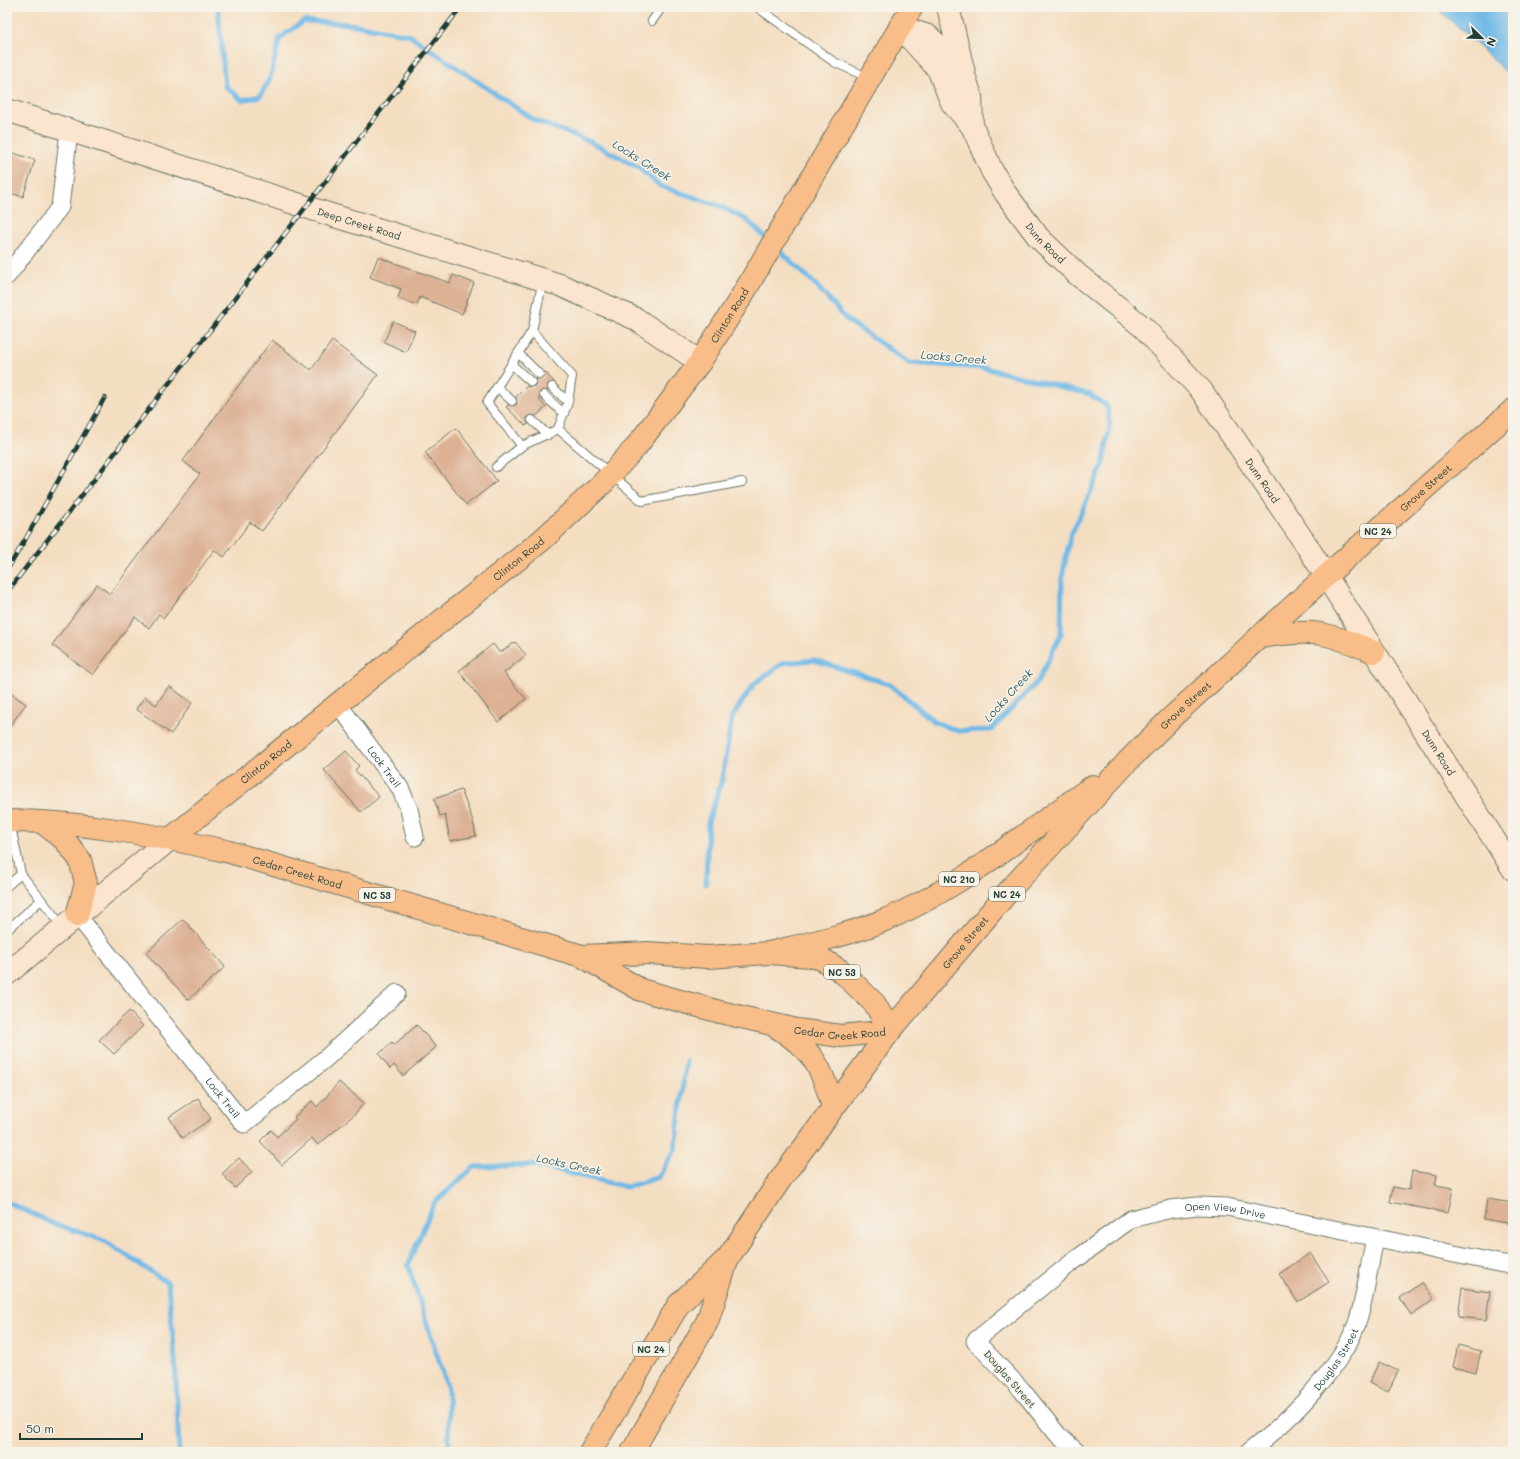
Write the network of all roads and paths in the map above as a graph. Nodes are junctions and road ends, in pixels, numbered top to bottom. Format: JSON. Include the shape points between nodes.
{"nodes":[{"id":1,"x":662,"y":7,"type":"edge"},
{"id":2,"x":757,"y":7,"type":"edge"},
{"id":3,"x":912,"y":7,"type":"edge"},
{"id":4,"x":948,"y":7,"type":"edge"},
{"id":5,"x":652,"y":21,"type":"dead end"},
{"id":6,"x":900,"y":27,"type":"junction"},
{"id":7,"x":869,"y":78,"type":"junction"},
{"id":8,"x":965,"y":78,"type":"junction"},
{"id":9,"x":7,"y":110,"type":"edge"},
{"id":10,"x":972,"y":126,"type":"junction"},
{"id":11,"x":69,"y":131,"type":"junction"},
{"id":12,"x":7,"y":276,"type":"edge"},
{"id":13,"x":543,"y":280,"type":"junction"},
{"id":14,"x":532,"y":331,"type":"junction"},
{"id":15,"x":518,"y":353,"type":"junction"},
{"id":16,"x":700,"y":362,"type":"junction"},
{"id":17,"x":511,"y":364,"type":"junction"},
{"id":18,"x":539,"y":374,"type":"dead end"},
{"id":19,"x":531,"y":382,"type":"dead end"},
{"id":20,"x":497,"y":387,"type":"junction"},
{"id":21,"x":552,"y":387,"type":"dead end"},
{"id":22,"x":544,"y":395,"type":"dead end"},
{"id":23,"x":512,"y":401,"type":"dead end"},
{"id":24,"x":568,"y":402,"type":"junction"},
{"id":25,"x":1513,"y":410,"type":"edge"},
{"id":26,"x":564,"y":414,"type":"junction"},
{"id":27,"x":532,"y":420,"type":"dead end"},
{"id":28,"x":558,"y":429,"type":"junction"},
{"id":29,"x":548,"y":435,"type":"junction"},
{"id":30,"x":522,"y":446,"type":"junction"},
{"id":31,"x":496,"y":467,"type":"dead end"},
{"id":32,"x":612,"y":474,"type":"junction"},
{"id":33,"x":742,"y":482,"type":"dead end"},
{"id":34,"x":1326,"y":576,"type":"junction"},
{"id":35,"x":1259,"y":637,"type":"junction"},
{"id":36,"x":1374,"y":652,"type":"junction"},
{"id":37,"x":338,"y":704,"type":"junction"},
{"id":38,"x":1128,"y":761,"type":"junction"},
{"id":39,"x":8,"y":821,"type":"edge"},
{"id":40,"x":42,"y":822,"type":"junction"},
{"id":41,"x":415,"y":836,"type":"dead end"},
{"id":42,"x":170,"y":838,"type":"junction"},
{"id":43,"x":1513,"y":869,"type":"edge"},
{"id":44,"x":21,"y":874,"type":"junction"},
{"id":45,"x":7,"y":886,"type":"edge"},
{"id":46,"x":41,"y":900,"type":"junction"},
{"id":47,"x":70,"y":921,"type":"junction"},
{"id":48,"x":7,"y":930,"type":"edge"},
{"id":49,"x":769,"y":953,"type":"junction"},
{"id":50,"x":582,"y":956,"type":"junction"},
{"id":51,"x":7,"y":974,"type":"edge"},
{"id":52,"x":397,"y":994,"type":"dead end"},
{"id":53,"x":775,"y":1026,"type":"junction"},
{"id":54,"x":890,"y":1031,"type":"junction"},
{"id":55,"x":833,"y":1106,"type":"junction"},
{"id":56,"x":1375,"y":1239,"type":"junction"},
{"id":57,"x":728,"y":1258,"type":"junction"},
{"id":58,"x":1513,"y":1264,"type":"edge"},
{"id":59,"x":975,"y":1341,"type":"joint"},
{"id":60,"x":590,"y":1452,"type":"edge"},
{"id":61,"x":632,"y":1452,"type":"edge"},
{"id":62,"x":1077,"y":1452,"type":"edge"},
{"id":63,"x":1249,"y":1452,"type":"edge"}],
"edges":[{"from":1,"to":5,"type":"lane"},
{"from":2,"to":7,"type":"lane","via":[[834,62]]},
{"from":3,"to":6,"type":"main road","name":"Clinton Road"},
{"from":4,"to":8,"type":"street"},
{"from":6,"to":7,"type":"main road","name":"Clinton Road"},
{"from":6,"to":8,"type":"street","name":"Dunn Road","via":[[928,36],[945,52]]},
{"from":6,"to":10,"type":"street","name":"Dunn Road","via":[[938,69],[952,103]]},
{"from":7,"to":16,"type":"main road","name":"Clinton Road","via":[[740,299]]},
{"from":8,"to":10,"type":"street","name":"Dunn Road","via":[[971,96]]},
{"from":9,"to":11,"type":"street","name":"Deep Creek Road"},
{"from":10,"to":34,"type":"street","name":"Dunn Road","via":[[992,171],[1039,238],[1077,274],[1144,328],[1201,390]]},
{"from":11,"to":12,"type":"street","via":[[60,207]]},
{"from":11,"to":13,"type":"street","name":"Deep Creek Road"},
{"from":13,"to":14,"type":"lane"},
{"from":13,"to":16,"type":"street","name":"Deep Creek Road","via":[[636,319]]},
{"from":14,"to":15,"type":"lane"},
{"from":14,"to":24,"type":"lane","via":[[572,376]]},
{"from":15,"to":17,"type":"lane"},
{"from":15,"to":18,"type":"lane"},
{"from":16,"to":32,"type":"main road","name":"Clinton Road","via":[[641,441]]},
{"from":17,"to":19,"type":"lane"},
{"from":17,"to":20,"type":"lane"},
{"from":20,"to":23,"type":"lane"},
{"from":20,"to":30,"type":"lane","via":[[487,404]]},
{"from":21,"to":24,"type":"lane"},
{"from":22,"to":26,"type":"lane"},
{"from":24,"to":26,"type":"lane"},
{"from":25,"to":34,"type":"main road","name":"Grove Street","number":"NC 24"},
{"from":26,"to":28,"type":"lane"},
{"from":27,"to":29,"type":"lane"},
{"from":28,"to":29,"type":"lane"},
{"from":28,"to":32,"type":"lane"},
{"from":29,"to":30,"type":"lane"},
{"from":30,"to":31,"type":"lane"},
{"from":32,"to":33,"type":"lane","via":[[642,501]]},
{"from":32,"to":37,"type":"main road","name":"Clinton Road","via":[[542,540]]},
{"from":34,"to":35,"type":"main road","name":"Grove Street","number":"NC 24"},
{"from":34,"to":36,"type":"street","name":"Dunn Road"},
{"from":35,"to":36,"type":"main road","via":[[1290,633],[1321,634],[1337,637]]},
{"from":35,"to":38,"type":"main road","name":"Grove Street","number":"NC 24"},
{"from":36,"to":43,"type":"street","name":"Dunn Road"},
{"from":37,"to":41,"type":"street","name":"Lock Trail","via":[[400,788],[411,814]]},
{"from":37,"to":42,"type":"main road","name":"Clinton Road"},
{"from":38,"to":49,"type":"main road","number":"NC 210","via":[[975,869],[912,907],[844,935]]},
{"from":38,"to":54,"type":"main road","name":"Grove Street","number":"NC 24","via":[[1007,893]]},
{"from":39,"to":40,"type":"main road","name":"Cedar Creek Road","number":"NC 53"},
{"from":39,"to":44,"type":"lane"},
{"from":40,"to":42,"type":"main road","name":"Cedar Creek Road","number":"NC 53"},
{"from":40,"to":47,"type":"main road","via":[[65,840],[80,860],[86,883]]},
{"from":42,"to":47,"type":"street","name":"Clinton Road"},
{"from":42,"to":50,"type":"main road","name":"Cedar Creek Road","number":"NC 53","via":[[270,864]]},
{"from":44,"to":45,"type":"lane"},
{"from":44,"to":46,"type":"lane"},
{"from":46,"to":47,"type":"lane"},
{"from":46,"to":48,"type":"lane"},
{"from":47,"to":51,"type":"street","name":"Clinton Road"},
{"from":47,"to":52,"type":"street","name":"Lock Trail","via":[[244,1124],[324,1059]]},
{"from":49,"to":50,"type":"main road","name":"Cedar Creek Road","number":"NC 53","via":[[708,957],[648,953]]},
{"from":49,"to":54,"type":"main road","name":"Cedar Creek Road","number":"NC 53","via":[[811,956],[832,964],[875,1004]]},
{"from":50,"to":53,"type":"main road","name":"Cedar Creek Road","number":"NC 53","via":[[641,990]]},
{"from":53,"to":54,"type":"main road","name":"Cedar Creek Road","number":"NC 53","via":[[841,1036]]},
{"from":53,"to":55,"type":"main road","via":[[802,1045],[816,1061],[825,1078]]},
{"from":54,"to":55,"type":"main road","number":"NC 24"},
{"from":55,"to":57,"type":"main road","number":"NC 24"},
{"from":56,"to":58,"type":"street","name":"Open View Drive"},
{"from":56,"to":59,"type":"street","name":"Open View Drive","via":[[1226,1207],[1197,1206],[1142,1216],[1131,1219],[1070,1263]]},
{"from":56,"to":63,"type":"street","name":"Douglas Street","via":[[1359,1318],[1346,1344],[1312,1394]]},
{"from":57,"to":60,"type":"main road","number":"NC 24","via":[[679,1304]]},
{"from":57,"to":61,"type":"main road","number":"NC 24","via":[[707,1322]]},
{"from":59,"to":62,"type":"street","name":"Douglas Street","via":[[1021,1389],[1058,1435]]}]}
